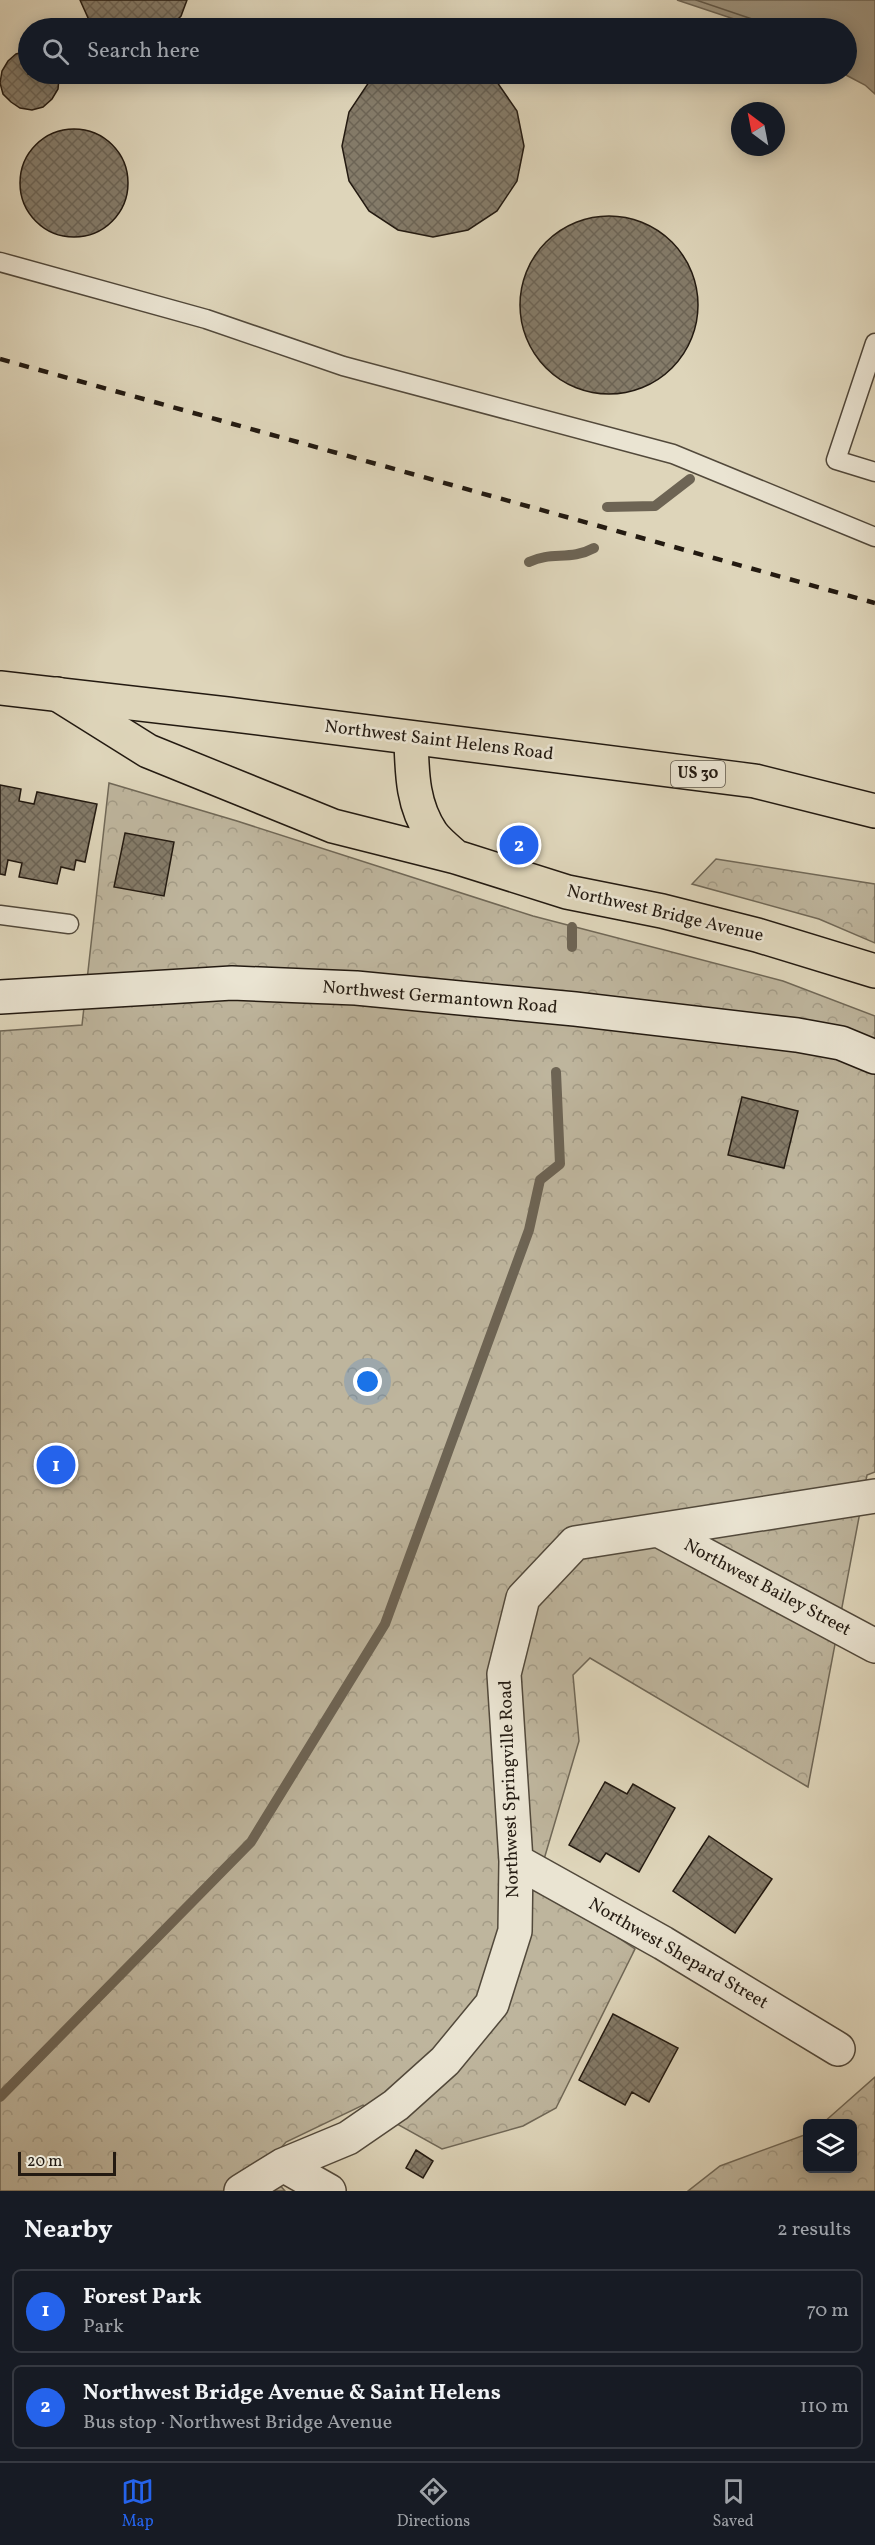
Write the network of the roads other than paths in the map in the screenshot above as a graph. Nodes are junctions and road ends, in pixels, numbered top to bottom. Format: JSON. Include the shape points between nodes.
{"nodes":[{"id":1,"x":0,"y":262,"type":"edge"},
{"id":2,"x":875,"y":343,"type":"edge"},
{"id":3,"x":868,"y":390,"type":"edge"},
{"id":4,"x":875,"y":472,"type":"edge"},
{"id":5,"x":875,"y":537,"type":"edge"},
{"id":6,"x":0,"y":688,"type":"edge"},
{"id":7,"x":57,"y":694,"type":"junction"},
{"id":8,"x":411,"y":739,"type":"junction"},
{"id":9,"x":875,"y":811,"type":"edge"},
{"id":10,"x":456,"y":857,"type":"junction"},
{"id":11,"x":0,"y":915,"type":"edge"},
{"id":12,"x":69,"y":924,"type":"dead end"},
{"id":13,"x":875,"y":971,"type":"edge"},
{"id":14,"x":0,"y":998,"type":"edge"},
{"id":15,"x":875,"y":1057,"type":"edge"},
{"id":16,"x":875,"y":1496,"type":"edge"},
{"id":17,"x":658,"y":1530,"type":"junction"},
{"id":18,"x":875,"y":1647,"type":"edge"},
{"id":19,"x":516,"y":1862,"type":"junction"},
{"id":20,"x":838,"y":2049,"type":"dead end"},
{"id":21,"x":283,"y":2165,"type":"junction"},
{"id":22,"x":241,"y":2191,"type":"edge"},
{"id":23,"x":329,"y":2191,"type":"edge"}],
"edges":[{"from":1,"to":5,"type":"lane","via":[[206,319],[343,366],[673,454]]},
{"from":2,"to":3,"type":"lane"},
{"from":3,"to":4,"type":"lane","via":[[836,460]]},
{"from":6,"to":7,"type":"main road","name":"Northwest Saint Helens Road","number":"US 30"},
{"from":7,"to":8,"type":"main road","name":"Northwest Saint Helens Road","number":"US 30"},
{"from":7,"to":10,"type":"main road","name":"Northwest Bridge Avenue","via":[[148,752],[333,826]]},
{"from":8,"to":9,"type":"main road","name":"Northwest Saint Helens Road","number":"US 30","via":[[754,781]]},
{"from":8,"to":10,"type":"main road","name":"Northwest Bridge Avenue","via":[[417,805],[433,835]]},
{"from":10,"to":13,"type":"main road","name":"Northwest Bridge Avenue","via":[[567,892],[757,935]]},
{"from":11,"to":12,"type":"lane"},
{"from":14,"to":15,"type":"street","name":"Northwest Germantown Road","via":[[232,983],[356,988],[797,1035],[842,1043]]},
{"from":16,"to":17,"type":"street","name":"Northwest Springville Road"},
{"from":17,"to":18,"type":"street","name":"Northwest Bailey Street"},
{"from":17,"to":19,"type":"street","name":"Northwest Springville Road","via":[[575,1543],[523,1598],[504,1674]]},
{"from":19,"to":20,"type":"street","name":"Northwest Shepard Street","via":[[663,1943]]},
{"from":19,"to":21,"type":"street","name":"Northwest Springville Road","via":[[515,1932],[492,2004],[445,2061],[396,2105],[348,2138]]},
{"from":21,"to":22,"type":"street","name":"Northwest Springville Road"},
{"from":21,"to":23,"type":"street"}]}
